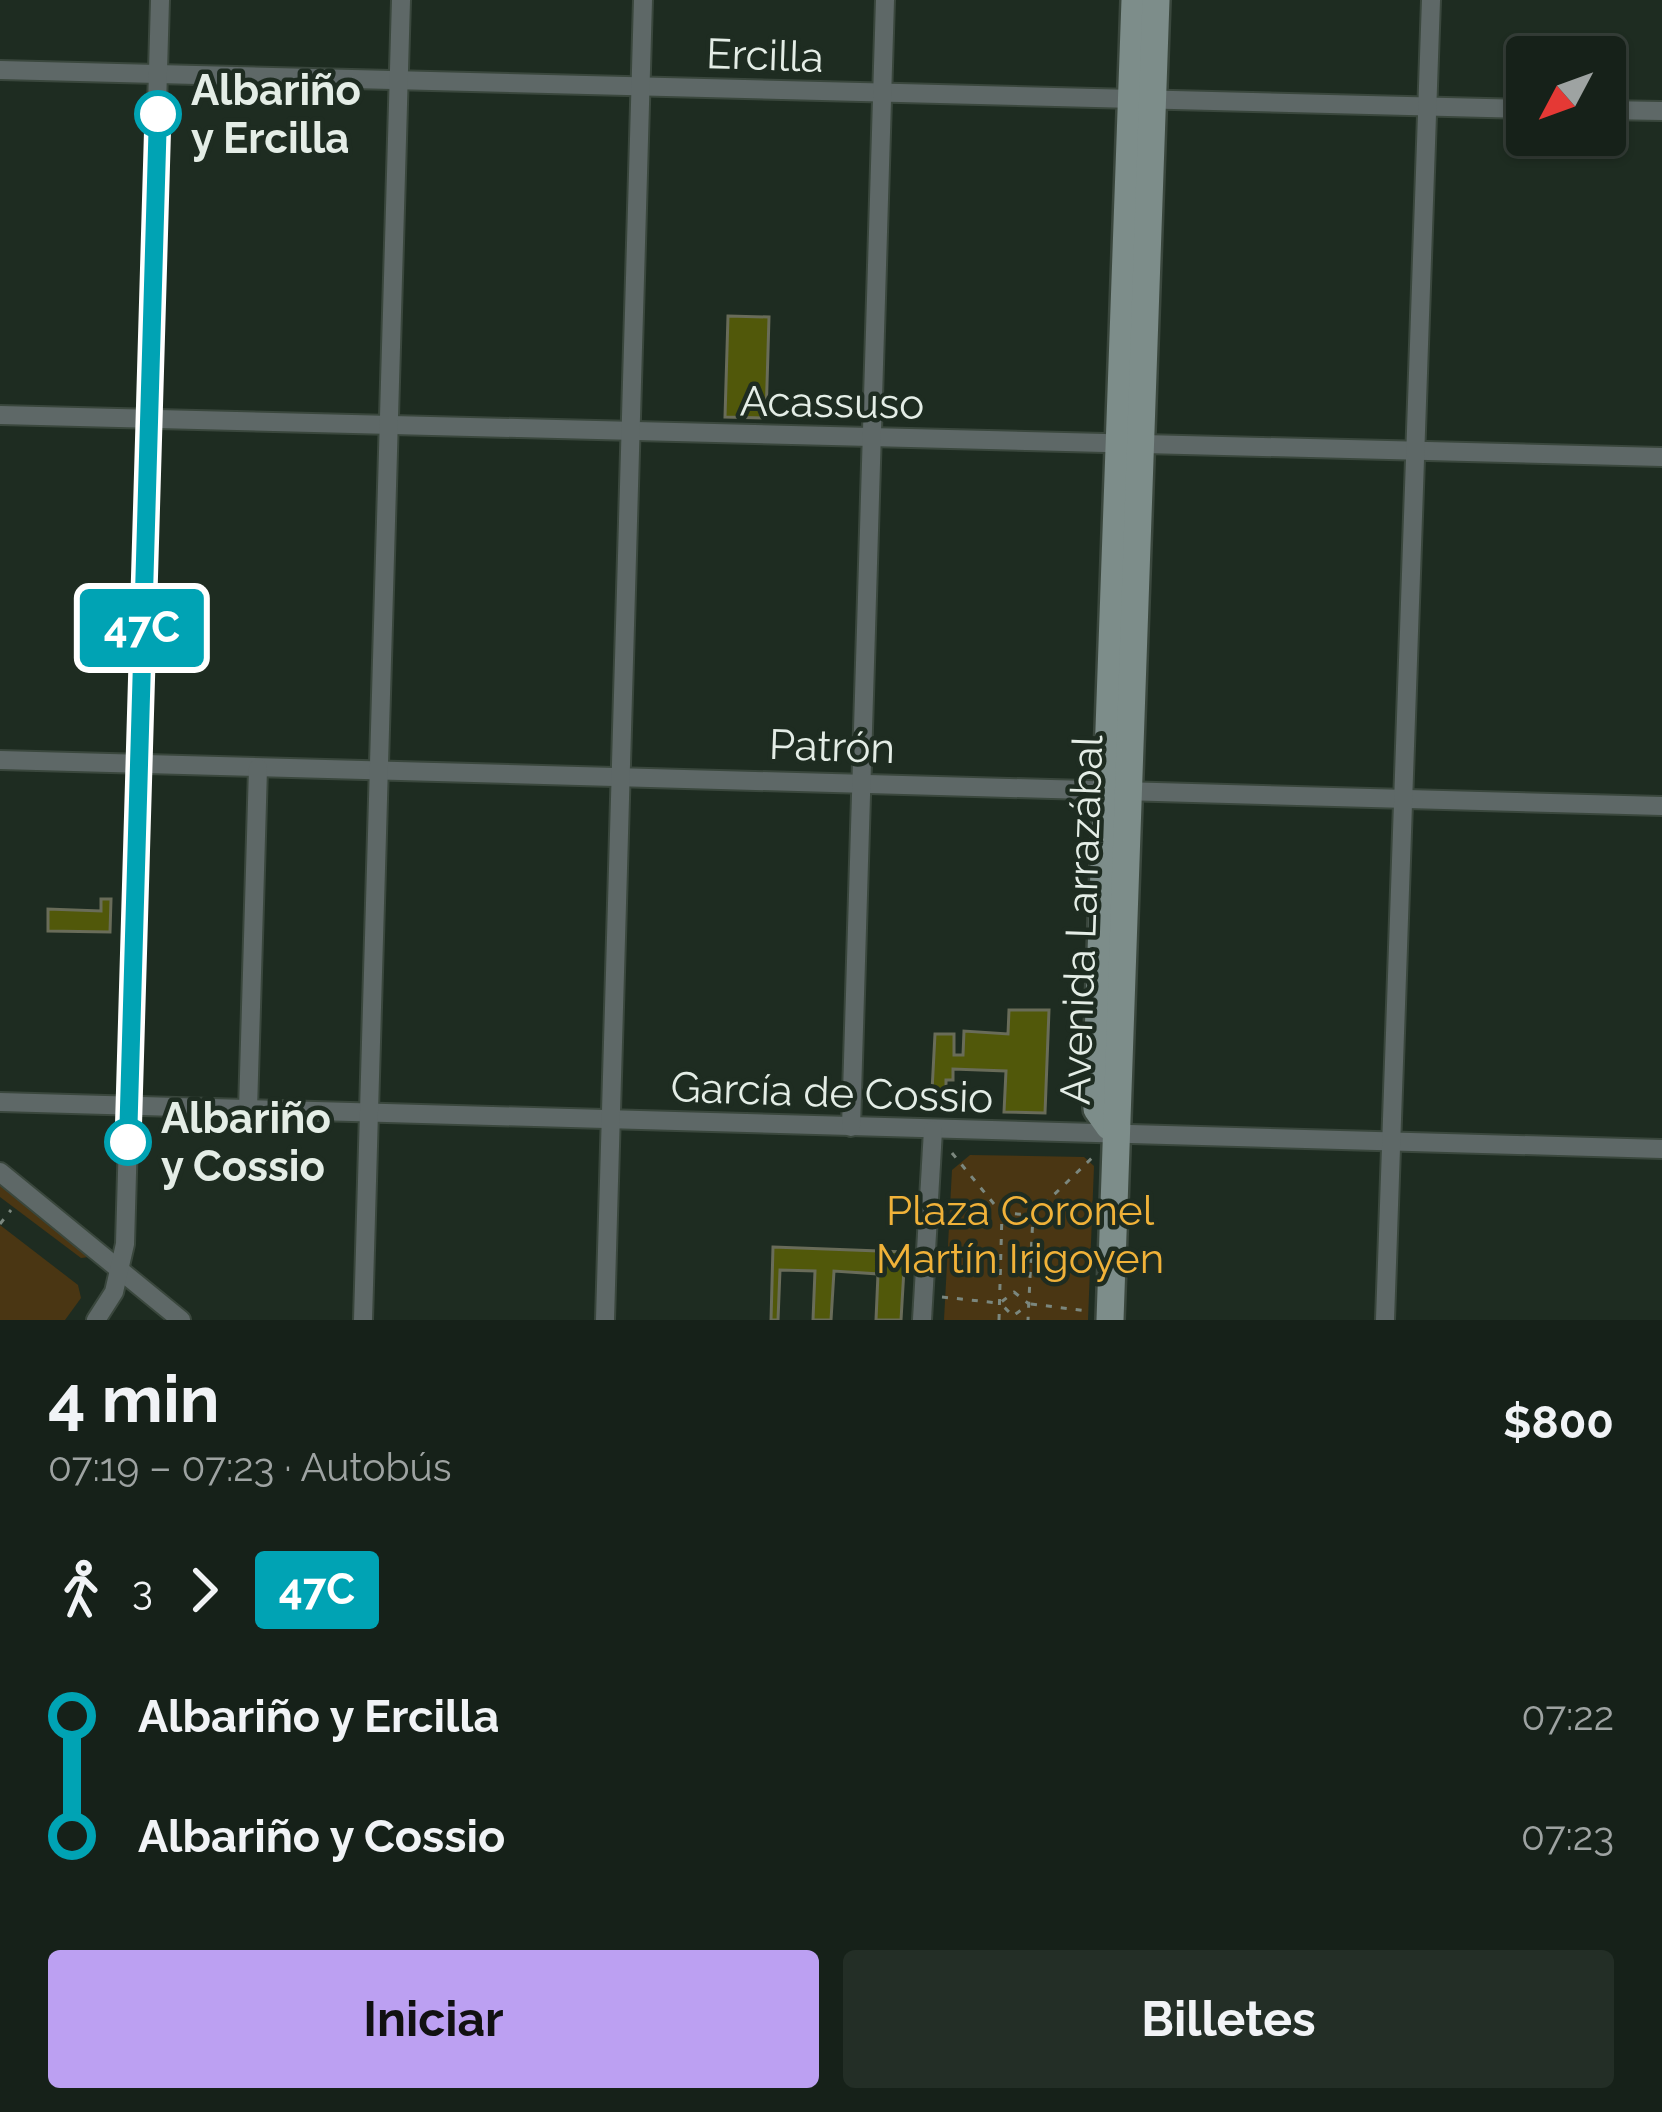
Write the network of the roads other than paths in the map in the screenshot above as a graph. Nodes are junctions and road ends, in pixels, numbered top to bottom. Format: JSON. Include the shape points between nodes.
{"nodes":[{"id":1,"x":160,"y":0,"type":"edge"},
{"id":2,"x":401,"y":0,"type":"edge"},
{"id":3,"x":644,"y":0,"type":"edge"},
{"id":4,"x":885,"y":0,"type":"edge"},
{"id":5,"x":1135,"y":0,"type":"edge"},
{"id":6,"x":1156,"y":0,"type":"edge"},
{"id":7,"x":1431,"y":0,"type":"edge"},
{"id":8,"x":0,"y":70,"type":"edge"},
{"id":9,"x":159,"y":75,"type":"junction"},
{"id":10,"x":399,"y":82,"type":"junction"},
{"id":11,"x":641,"y":88,"type":"junction"},
{"id":12,"x":881,"y":95,"type":"junction"},
{"id":13,"x":1142,"y":102,"type":"junction"},
{"id":14,"x":1428,"y":108,"type":"junction"},
{"id":15,"x":1506,"y":109,"type":"edge"},
{"id":16,"x":1626,"y":110,"type":"edge"},
{"id":17,"x":1662,"y":111,"type":"edge"},
{"id":18,"x":0,"y":415,"type":"edge"},
{"id":19,"x":148,"y":418,"type":"junction"},
{"id":20,"x":389,"y":425,"type":"junction"},
{"id":21,"x":632,"y":433,"type":"junction"},
{"id":22,"x":872,"y":439,"type":"junction"},
{"id":23,"x":1131,"y":445,"type":"junction"},
{"id":24,"x":1413,"y":452,"type":"junction"},
{"id":25,"x":1662,"y":458,"type":"edge"},
{"id":26,"x":0,"y":760,"type":"edge"},
{"id":27,"x":139,"y":764,"type":"junction"},
{"id":28,"x":258,"y":768,"type":"junction"},
{"id":29,"x":379,"y":770,"type":"junction"},
{"id":30,"x":622,"y":776,"type":"junction"},
{"id":31,"x":863,"y":783,"type":"junction"},
{"id":32,"x":1118,"y":790,"type":"junction"},
{"id":33,"x":1401,"y":797,"type":"junction"},
{"id":34,"x":1662,"y":806,"type":"edge"},
{"id":35,"x":0,"y":1102,"type":"edge"},
{"id":36,"x":130,"y":1108,"type":"junction"},
{"id":37,"x":248,"y":1110,"type":"junction"},
{"id":38,"x":368,"y":1114,"type":"junction"},
{"id":39,"x":610,"y":1122,"type":"junction"},
{"id":40,"x":851,"y":1127,"type":"junction"},
{"id":41,"x":933,"y":1130,"type":"junction"},
{"id":42,"x":1390,"y":1142,"type":"junction"},
{"id":43,"x":1114,"y":1145,"type":"junction"},
{"id":44,"x":1662,"y":1149,"type":"edge"},
{"id":45,"x":0,"y":1172,"type":"edge"},
{"id":46,"x":120,"y":1273,"type":"junction"},
{"id":47,"x":1110,"y":1316,"type":"edge"},
{"id":48,"x":96,"y":1320,"type":"edge"},
{"id":49,"x":182,"y":1320,"type":"edge"},
{"id":50,"x":363,"y":1320,"type":"edge"},
{"id":51,"x":604,"y":1320,"type":"edge"},
{"id":52,"x":922,"y":1320,"type":"edge"},
{"id":53,"x":1384,"y":1320,"type":"edge"}],
"edges":[{"from":1,"to":9,"type":"street"},
{"from":2,"to":10,"type":"street"},
{"from":3,"to":11,"type":"street"},
{"from":4,"to":12,"type":"street"},
{"from":5,"to":13,"type":"street","name":"Avenida Larrazábal"},
{"from":6,"to":13,"type":"street","name":"Avenida Larrazábal"},
{"from":7,"to":14,"type":"street"},
{"from":8,"to":9,"type":"street","name":"Ercilla"},
{"from":9,"to":10,"type":"street","name":"Ercilla"},
{"from":9,"to":19,"type":"street"},
{"from":10,"to":11,"type":"street","name":"Ercilla"},
{"from":10,"to":20,"type":"street"},
{"from":11,"to":12,"type":"street","name":"Ercilla"},
{"from":11,"to":21,"type":"street"},
{"from":12,"to":13,"type":"street","name":"Ercilla"},
{"from":12,"to":22,"type":"street"},
{"from":13,"to":14,"type":"street","name":"Ercilla"},
{"from":13,"to":23,"type":"street","name":"Avenida Larrazábal"},
{"from":14,"to":15,"type":"street","name":"Ercilla"},
{"from":14,"to":24,"type":"street"},
{"from":16,"to":17,"type":"street"},
{"from":18,"to":19,"type":"street","name":"Acassuso"},
{"from":19,"to":20,"type":"street","name":"Acassuso"},
{"from":19,"to":27,"type":"street"},
{"from":20,"to":21,"type":"street","name":"Acassuso"},
{"from":20,"to":29,"type":"street"},
{"from":21,"to":22,"type":"street","name":"Acassuso"},
{"from":21,"to":30,"type":"street"},
{"from":22,"to":23,"type":"street","name":"Acassuso"},
{"from":22,"to":31,"type":"street"},
{"from":23,"to":24,"type":"street","name":"Acassuso"},
{"from":23,"to":32,"type":"street","name":"Avenida Larrazábal"},
{"from":24,"to":25,"type":"street","name":"Acassuso"},
{"from":24,"to":33,"type":"street"},
{"from":26,"to":27,"type":"street","name":"Patrón"},
{"from":27,"to":28,"type":"street","name":"Patrón"},
{"from":27,"to":36,"type":"street"},
{"from":28,"to":29,"type":"street","name":"Patrón"},
{"from":28,"to":37,"type":"street"},
{"from":29,"to":30,"type":"street","name":"Patrón"},
{"from":29,"to":38,"type":"street"},
{"from":30,"to":31,"type":"street","name":"Patrón"},
{"from":30,"to":39,"type":"street"},
{"from":31,"to":32,"type":"street","name":"Patrón"},
{"from":31,"to":40,"type":"street"},
{"from":32,"to":33,"type":"street","name":"Patrón"},
{"from":32,"to":43,"type":"street","name":"Avenida Larrazábal"},
{"from":33,"to":34,"type":"street","name":"Patrón"},
{"from":33,"to":42,"type":"street"},
{"from":35,"to":36,"type":"street","name":"García de Cossio"},
{"from":36,"to":37,"type":"street","name":"García de Cossio"},
{"from":36,"to":46,"type":"street"},
{"from":37,"to":38,"type":"street","name":"García de Cossio"},
{"from":38,"to":39,"type":"street","name":"García de Cossio"},
{"from":38,"to":50,"type":"street"},
{"from":39,"to":40,"type":"street","name":"García de Cossio"},
{"from":39,"to":51,"type":"street"},
{"from":40,"to":41,"type":"street","name":"García de Cossio"},
{"from":41,"to":43,"type":"street","name":"García de Cossio"},
{"from":41,"to":52,"type":"street"},
{"from":42,"to":43,"type":"street","name":"García de Cossio"},
{"from":42,"to":44,"type":"street","name":"García de Cossio"},
{"from":42,"to":53,"type":"street"},
{"from":43,"to":47,"type":"street","name":"Avenida Larrazábal"},
{"from":45,"to":46,"type":"street"},
{"from":46,"to":48,"type":"street"},
{"from":46,"to":49,"type":"street"}]}
